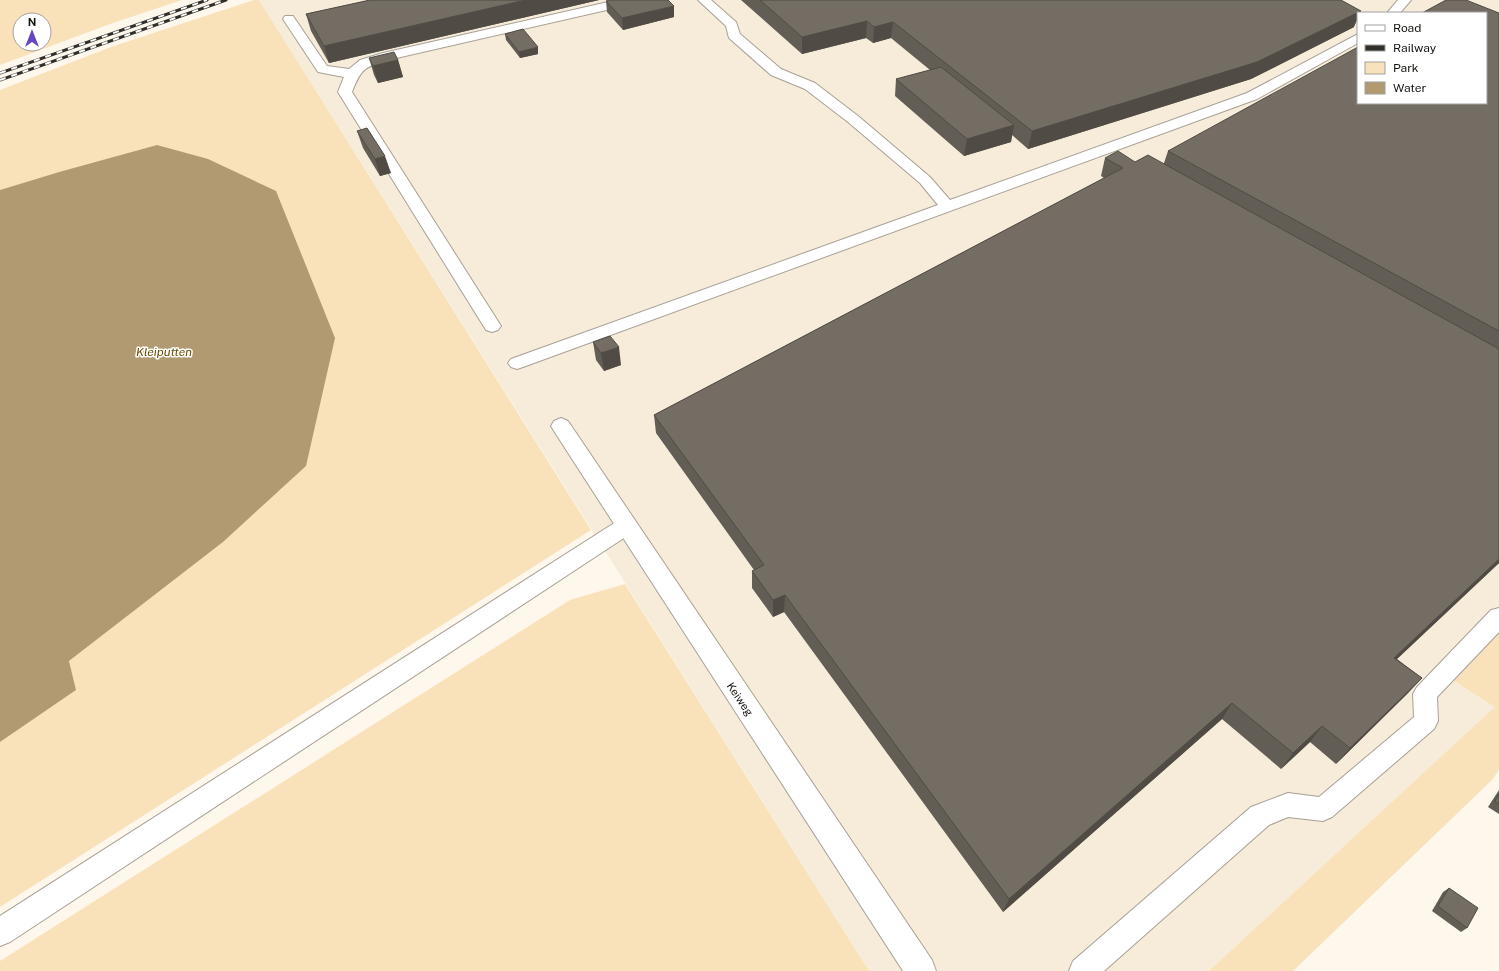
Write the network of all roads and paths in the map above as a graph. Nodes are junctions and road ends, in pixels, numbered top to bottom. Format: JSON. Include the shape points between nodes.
{"nodes":[{"id":1,"x":633,"y":0,"type":"edge"},
{"id":2,"x":704,"y":0,"type":"edge"},
{"id":3,"x":1405,"y":0,"type":"edge"},
{"id":4,"x":1394,"y":12,"type":"edge"},
{"id":5,"x":289,"y":18,"type":"dead end"},
{"id":6,"x":1357,"y":39,"type":"edge"},
{"id":7,"x":352,"y":74,"type":"junction"},
{"id":8,"x":947,"y":206,"type":"junction"},
{"id":9,"x":492,"y":326,"type":"dead end"},
{"id":10,"x":518,"y":363,"type":"dead end"},
{"id":11,"x":561,"y":426,"type":"dead end"},
{"id":12,"x":626,"y":526,"type":"junction"},
{"id":13,"x":1499,"y":617,"type":"edge"},
{"id":14,"x":0,"y":932,"type":"edge"},
{"id":15,"x":921,"y":971,"type":"edge"},
{"id":16,"x":1083,"y":971,"type":"edge"}],
"edges":[{"from":1,"to":7,"type":"lane","via":[[388,56],[365,63]]},
{"from":2,"to":8,"type":"lane","via":[[732,26],[734,35],[776,72],[810,86],[925,180]]},
{"from":3,"to":4,"type":"lane"},
{"from":5,"to":7,"type":"lane","via":[[323,69]]},
{"from":6,"to":8,"type":"lane","via":[[1252,96]]},
{"from":7,"to":9,"type":"lane","via":[[345,92]]},
{"from":8,"to":10,"type":"lane"},
{"from":11,"to":12,"type":"street","name":"Keiweg"},
{"from":12,"to":14,"type":"lane"},
{"from":12,"to":15,"type":"street","name":"Keiweg"},
{"from":13,"to":16,"type":"lane","via":[[1425,694],[1426,721],[1323,809],[1288,805],[1260,816]]}]}
